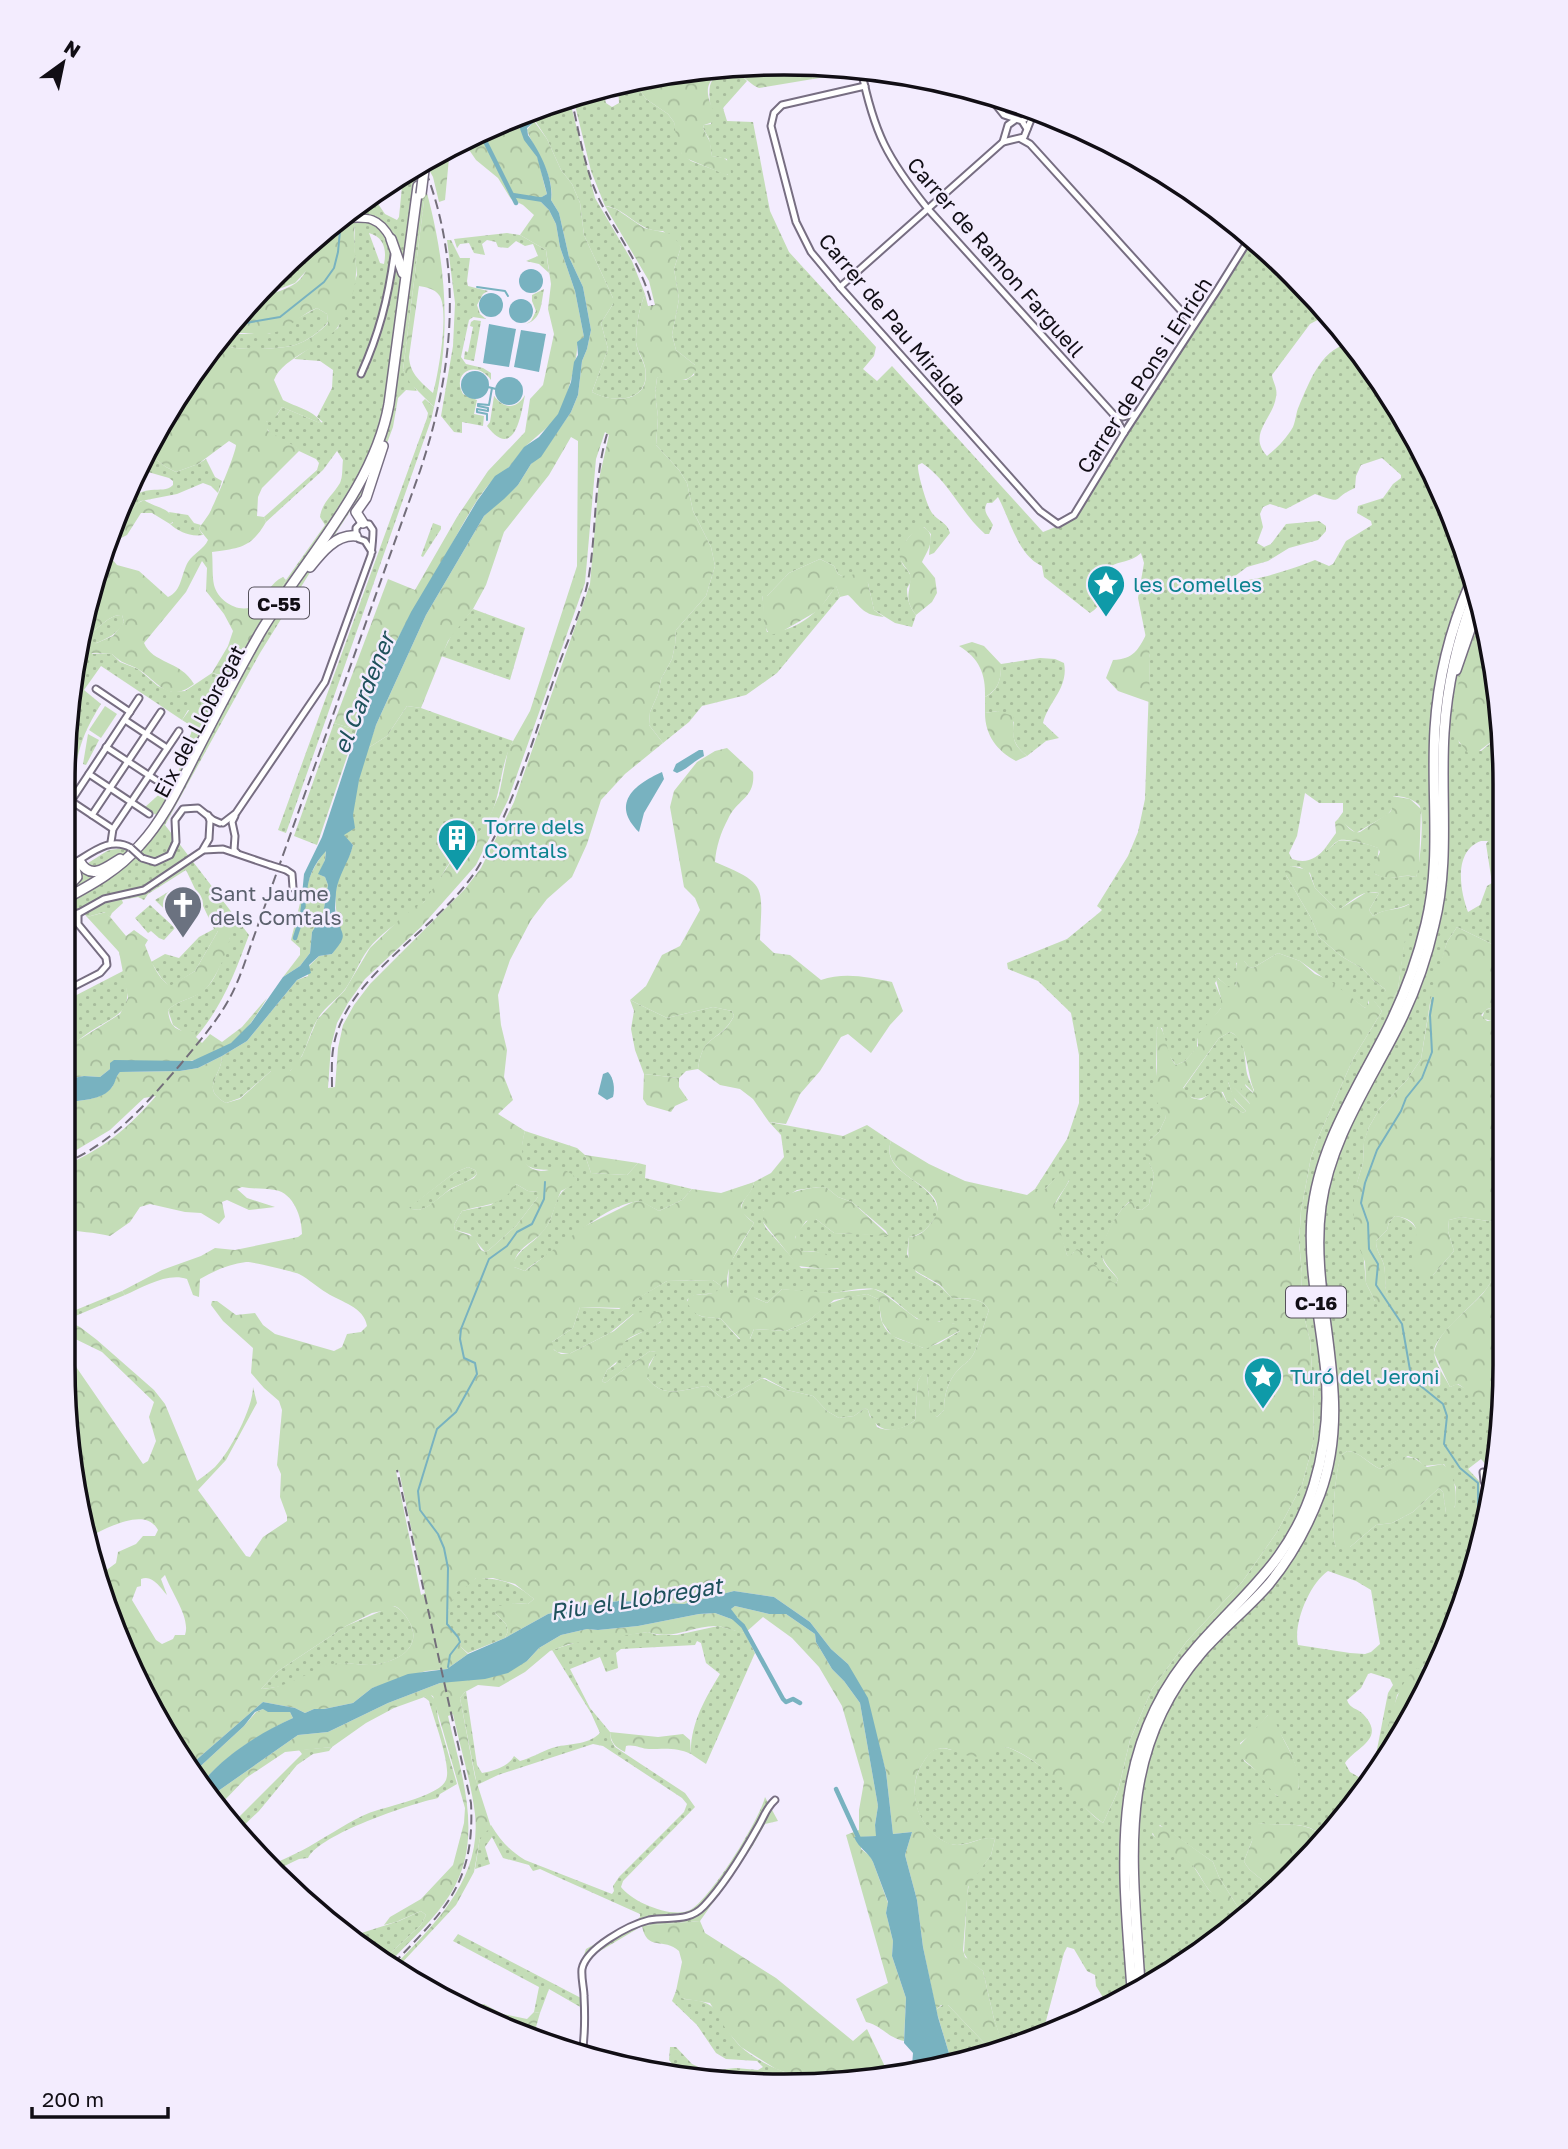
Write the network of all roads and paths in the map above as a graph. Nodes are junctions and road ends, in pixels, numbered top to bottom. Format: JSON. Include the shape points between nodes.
{"nodes":[{"id":1,"x":864,"y":80,"type":"edge"},
{"id":2,"x":865,"y":86,"type":"junction"},
{"id":3,"x":999,"y":109,"type":"edge"},
{"id":4,"x":1004,"y":115,"type":"junction"},
{"id":5,"x":1027,"y":118,"type":"edge"},
{"id":6,"x":1030,"y":120,"type":"edge"},
{"id":7,"x":1018,"y":121,"type":"junction"},
{"id":8,"x":1007,"y":129,"type":"junction"},
{"id":9,"x":1022,"y":136,"type":"junction"},
{"id":10,"x":1003,"y":142,"type":"junction"},
{"id":11,"x":421,"y":175,"type":"edge"},
{"id":12,"x":928,"y":209,"type":"junction"},
{"id":13,"x":358,"y":218,"type":"edge"},
{"id":14,"x":393,"y":240,"type":"junction"},
{"id":15,"x":413,"y":241,"type":"junction"},
{"id":16,"x":1245,"y":246,"type":"edge"},
{"id":17,"x":396,"y":254,"type":"junction"},
{"id":18,"x":408,"y":257,"type":"junction"},
{"id":19,"x":407,"y":283,"type":"junction"},
{"id":20,"x":840,"y":287,"type":"junction"},
{"id":21,"x":1194,"y":325,"type":"junction"},
{"id":22,"x":361,"y":374,"type":"dead end"},
{"id":23,"x":1137,"y":413,"type":"junction"},
{"id":24,"x":1114,"y":415,"type":"junction"},
{"id":25,"x":1124,"y":433,"type":"junction"},
{"id":26,"x":384,"y":439,"type":"junction"},
{"id":27,"x":363,"y":523,"type":"junction"},
{"id":28,"x":1058,"y":524,"type":"joint"},
{"id":29,"x":372,"y":537,"type":"junction"},
{"id":30,"x":360,"y":538,"type":"junction"},
{"id":31,"x":372,"y":552,"type":"junction"},
{"id":32,"x":302,"y":577,"type":"junction"},
{"id":33,"x":1465,"y":588,"type":"edge"},
{"id":34,"x":1467,"y":594,"type":"edge"},
{"id":35,"x":1470,"y":607,"type":"edge"},
{"id":36,"x":1473,"y":620,"type":"edge"},
{"id":37,"x":1446,"y":655,"type":"junction"},
{"id":38,"x":96,"y":690,"type":"dead end"},
{"id":39,"x":1448,"y":691,"type":"junction"},
{"id":40,"x":139,"y":698,"type":"dead end"},
{"id":41,"x":130,"y":712,"type":"junction"},
{"id":42,"x":161,"y":712,"type":"dead end"},
{"id":43,"x":125,"y":720,"type":"junction"},
{"id":44,"x":179,"y":731,"type":"dead end"},
{"id":45,"x":146,"y":734,"type":"junction"},
{"id":46,"x":106,"y":747,"type":"junction"},
{"id":47,"x":167,"y":748,"type":"junction"},
{"id":48,"x":128,"y":761,"type":"junction"},
{"id":49,"x":89,"y":774,"type":"junction"},
{"id":50,"x":149,"y":775,"type":"junction"},
{"id":51,"x":156,"y":780,"type":"dead end"},
{"id":52,"x":110,"y":788,"type":"junction"},
{"id":53,"x":75,"y":795,"type":"edge"},
{"id":54,"x":131,"y":802,"type":"junction"},
{"id":55,"x":75,"y":804,"type":"edge"},
{"id":56,"x":236,"y":813,"type":"junction"},
{"id":57,"x":149,"y":814,"type":"dead end"},
{"id":58,"x":92,"y":815,"type":"junction"},
{"id":59,"x":208,"y":815,"type":"junction"},
{"id":60,"x":222,"y":823,"type":"junction"},
{"id":61,"x":233,"y":828,"type":"junction"},
{"id":62,"x":113,"y":829,"type":"junction"},
{"id":63,"x":210,"y":830,"type":"junction"},
{"id":64,"x":209,"y":839,"type":"junction"},
{"id":65,"x":111,"y":842,"type":"junction"},
{"id":66,"x":234,"y":842,"type":"junction"},
{"id":67,"x":220,"y":849,"type":"junction"},
{"id":68,"x":202,"y":851,"type":"junction"},
{"id":69,"x":136,"y":852,"type":"junction"},
{"id":70,"x":241,"y":856,"type":"junction"},
{"id":71,"x":75,"y":868,"type":"edge"},
{"id":72,"x":79,"y":868,"type":"junction"},
{"id":73,"x":75,"y":881,"type":"edge"},
{"id":74,"x":293,"y":888,"type":"dead end"},
{"id":75,"x":75,"y":895,"type":"edge"},
{"id":76,"x":75,"y":898,"type":"edge"},
{"id":77,"x":78,"y":913,"type":"junction"},
{"id":78,"x":75,"y":915,"type":"edge"},
{"id":79,"x":75,"y":923,"type":"edge"},
{"id":80,"x":79,"y":925,"type":"junction"},
{"id":81,"x":75,"y":986,"type":"edge"},
{"id":82,"x":1483,"y":1472,"type":"dead end"},
{"id":83,"x":1484,"y":1477,"type":"edge"},
{"id":84,"x":775,"y":1800,"type":"dead end"},
{"id":85,"x":1140,"y":1978,"type":"edge"},
{"id":86,"x":1132,"y":1982,"type":"edge"},
{"id":87,"x":582,"y":2044,"type":"edge"}],
"edges":[{"from":1,"to":2,"type":"street","name":"Carrer de Ramon Farguell"},
{"from":2,"to":12,"type":"street","name":"Carrer de Ramon Farguell","via":[[878,136]]},
{"from":2,"to":20,"type":"street","name":"Carrer de Pau Miralda","via":[[782,105],[771,126],[796,222],[811,252]]},
{"from":3,"to":4,"type":"street"},
{"from":4,"to":7,"type":"street"},
{"from":4,"to":8,"type":"street"},
{"from":5,"to":7,"type":"street"},
{"from":6,"to":9,"type":"street"},
{"from":7,"to":8,"type":"street"},
{"from":7,"to":9,"type":"street"},
{"from":8,"to":9,"type":"street","via":[[1010,136]]},
{"from":8,"to":10,"type":"street"},
{"from":9,"to":10,"type":"street"},
{"from":9,"to":21,"type":"street"},
{"from":10,"to":12,"type":"street"},
{"from":11,"to":15,"type":"highway","name":"Eix del Llobregat","number":"C-55","bridge":true},
{"from":12,"to":20,"type":"street"},
{"from":12,"to":24,"type":"street","name":"Carrer de Ramon Farguell"},
{"from":13,"to":14,"type":"street","via":[[377,221]]},
{"from":14,"to":15,"type":"highway"},
{"from":14,"to":17,"type":"highway"},
{"from":14,"to":18,"type":"highway"},
{"from":15,"to":18,"type":"highway"},
{"from":15,"to":19,"type":"highway","name":"Eix del Llobregat","number":"C-55"},
{"from":16,"to":21,"type":"street","name":"Carrer de Pons i Enrich"},
{"from":17,"to":18,"type":"highway"},
{"from":17,"to":19,"type":"highway"},
{"from":17,"to":22,"type":"street","via":[[385,312]]},
{"from":18,"to":19,"type":"highway"},
{"from":19,"to":26,"type":"highway","name":"Eix del Llobregat","number":"C-55"},
{"from":19,"to":69,"type":"highway","name":"Eix del Llobregat","number":"C-55","via":[[386,420],[372,461],[260,633],[173,799]]},
{"from":20,"to":28,"type":"street","name":"Carrer de Pau Miralda","via":[[1040,511]]},
{"from":21,"to":23,"type":"street","name":"Carrer de Pons i Enrich"},
{"from":23,"to":24,"type":"street"},
{"from":23,"to":25,"type":"street","name":"Carrer de Pons i Enrich"},
{"from":24,"to":25,"type":"street","name":"Carrer de Ramon Farguell"},
{"from":25,"to":28,"type":"street","name":"Carrer de Pons i Enrich","via":[[1074,516]]},
{"from":26,"to":27,"type":"highway","via":[[366,498],[356,512]]},
{"from":26,"to":32,"type":"highway","name":"Eix del Llobregat","number":"C-55","via":[[365,483]]},
{"from":27,"to":29,"type":"street","via":[[372,527]]},
{"from":27,"to":30,"type":"street","via":[[356,528]]},
{"from":29,"to":30,"type":"street"},
{"from":29,"to":31,"type":"street"},
{"from":30,"to":31,"type":"street"},
{"from":30,"to":32,"type":"highway","via":[[331,544]]},
{"from":31,"to":56,"type":"street","via":[[328,676]]},
{"from":32,"to":76,"type":"highway","name":"Eix del Llobregat","number":"C-55","via":[[156,833],[119,873]]},
{"from":33,"to":37,"type":"highway","via":[[1451,624]]},
{"from":34,"to":37,"type":"highway","number":"C-16"},
{"from":35,"to":39,"type":"highway","number":"C-16"},
{"from":36,"to":39,"type":"highway"},
{"from":37,"to":86,"type":"highway","number":"C-16","via":[[1435,729],[1436,868],[1426,926],[1400,1003],[1337,1124],[1315,1194],[1312,1267],[1326,1375],[1322,1454],[1306,1506],[1285,1548],[1179,1668],[1139,1745],[1124,1831]]},
{"from":38,"to":41,"type":"street"},
{"from":39,"to":85,"type":"highway","number":"C-16","via":[[1440,901],[1403,1014],[1332,1159],[1321,1206],[1319,1253],[1334,1413],[1326,1471],[1294,1549],[1267,1586],[1201,1653],[1170,1698],[1149,1740],[1139,1774],[1133,1830]]},
{"from":40,"to":41,"type":"street"},
{"from":41,"to":43,"type":"street"},
{"from":42,"to":45,"type":"street"},
{"from":43,"to":45,"type":"street"},
{"from":43,"to":46,"type":"street"},
{"from":44,"to":47,"type":"street"},
{"from":45,"to":47,"type":"street"},
{"from":45,"to":48,"type":"street"},
{"from":46,"to":48,"type":"street"},
{"from":46,"to":49,"type":"street"},
{"from":47,"to":50,"type":"street"},
{"from":48,"to":50,"type":"street"},
{"from":48,"to":52,"type":"street"},
{"from":49,"to":52,"type":"street"},
{"from":49,"to":53,"type":"street"},
{"from":50,"to":51,"type":"street"},
{"from":50,"to":54,"type":"street"},
{"from":52,"to":54,"type":"street"},
{"from":52,"to":58,"type":"street"},
{"from":54,"to":57,"type":"street"},
{"from":54,"to":62,"type":"street"},
{"from":55,"to":58,"type":"street"},
{"from":56,"to":60,"type":"street"},
{"from":56,"to":61,"type":"street"},
{"from":58,"to":62,"type":"street"},
{"from":59,"to":60,"type":"street"},
{"from":59,"to":63,"type":"street"},
{"from":59,"to":69,"type":"street","via":[[198,808],[183,809],[175,820],[176,842],[170,855],[160,861]]},
{"from":60,"to":61,"type":"street"},
{"from":60,"to":63,"type":"street"},
{"from":61,"to":66,"type":"street"},
{"from":62,"to":65,"type":"street"},
{"from":63,"to":64,"type":"street"},
{"from":64,"to":67,"type":"street"},
{"from":64,"to":68,"type":"street"},
{"from":65,"to":69,"type":"street"},
{"from":65,"to":72,"type":"street"},
{"from":66,"to":67,"type":"street"},
{"from":66,"to":70,"type":"street","via":[[234,850]]},
{"from":67,"to":68,"type":"street"},
{"from":67,"to":70,"type":"street"},
{"from":68,"to":77,"type":"street","via":[[144,890],[110,897]]},
{"from":69,"to":72,"type":"highway","via":[[99,872]]},
{"from":69,"to":75,"type":"highway","name":"Eix del Llobregat","number":"C-55"},
{"from":70,"to":74,"type":"street","bridge":true,"via":[[286,870],[292,874]]},
{"from":71,"to":72,"type":"street"},
{"from":72,"to":73,"type":"highway"},
{"from":77,"to":78,"type":"street"},
{"from":77,"to":80,"type":"street"},
{"from":79,"to":80,"type":"street"},
{"from":80,"to":81,"type":"street","via":[[107,965]]},
{"from":82,"to":83,"type":"street"},
{"from":84,"to":87,"type":"street","via":[[704,1906],[682,1919],[640,1923],[597,1947],[587,1959],[582,1970]]}]}
